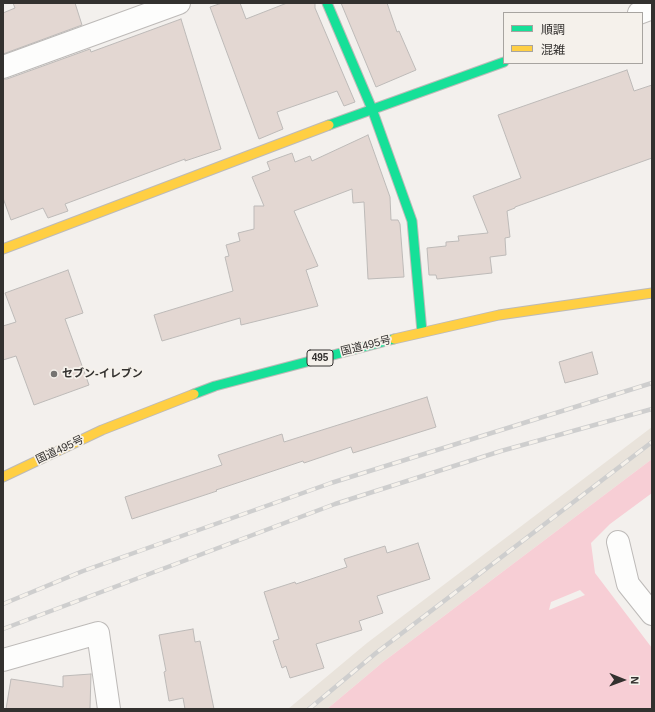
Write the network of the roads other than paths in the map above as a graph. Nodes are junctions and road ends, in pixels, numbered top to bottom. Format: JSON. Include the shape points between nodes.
{"nodes":[{"id":1,"x":179,"y":3,"type":"edge"},
{"id":2,"x":327,"y":3,"type":"edge"},
{"id":3,"x":652,"y":8,"type":"edge"},
{"id":4,"x":642,"y":12,"type":"edge"},
{"id":5,"x":503,"y":62,"type":"edge"},
{"id":6,"x":3,"y":68,"type":"edge"},
{"id":7,"x":372,"y":110,"type":"junction"},
{"id":8,"x":3,"y":248,"type":"edge"},
{"id":9,"x":652,"y":293,"type":"edge"},
{"id":10,"x":422,"y":332,"type":"junction"},
{"id":11,"x":3,"y":477,"type":"edge"},
{"id":12,"x":618,"y":542,"type":"dead end"},
{"id":13,"x":652,"y":614,"type":"edge"},
{"id":14,"x":3,"y":660,"type":"edge"},
{"id":15,"x":109,"y":709,"type":"edge"}],
"edges":[{"from":1,"to":6,"type":"street"},
{"from":2,"to":7,"type":"main road"},
{"from":3,"to":4,"type":"street"},
{"from":5,"to":7,"type":"main road"},
{"from":7,"to":8,"type":"main road"},
{"from":7,"to":10,"type":"main road","via":[[412,221]]},
{"from":9,"to":10,"type":"main road","name":"国道495号","number":"495","via":[[499,315]]},
{"from":10,"to":11,"type":"main road","name":"国道495号","number":"495","via":[[215,386],[102,430]]},
{"from":12,"to":13,"type":"street","via":[[628,584]]},
{"from":14,"to":15,"type":"street","via":[[98,633]]}]}
